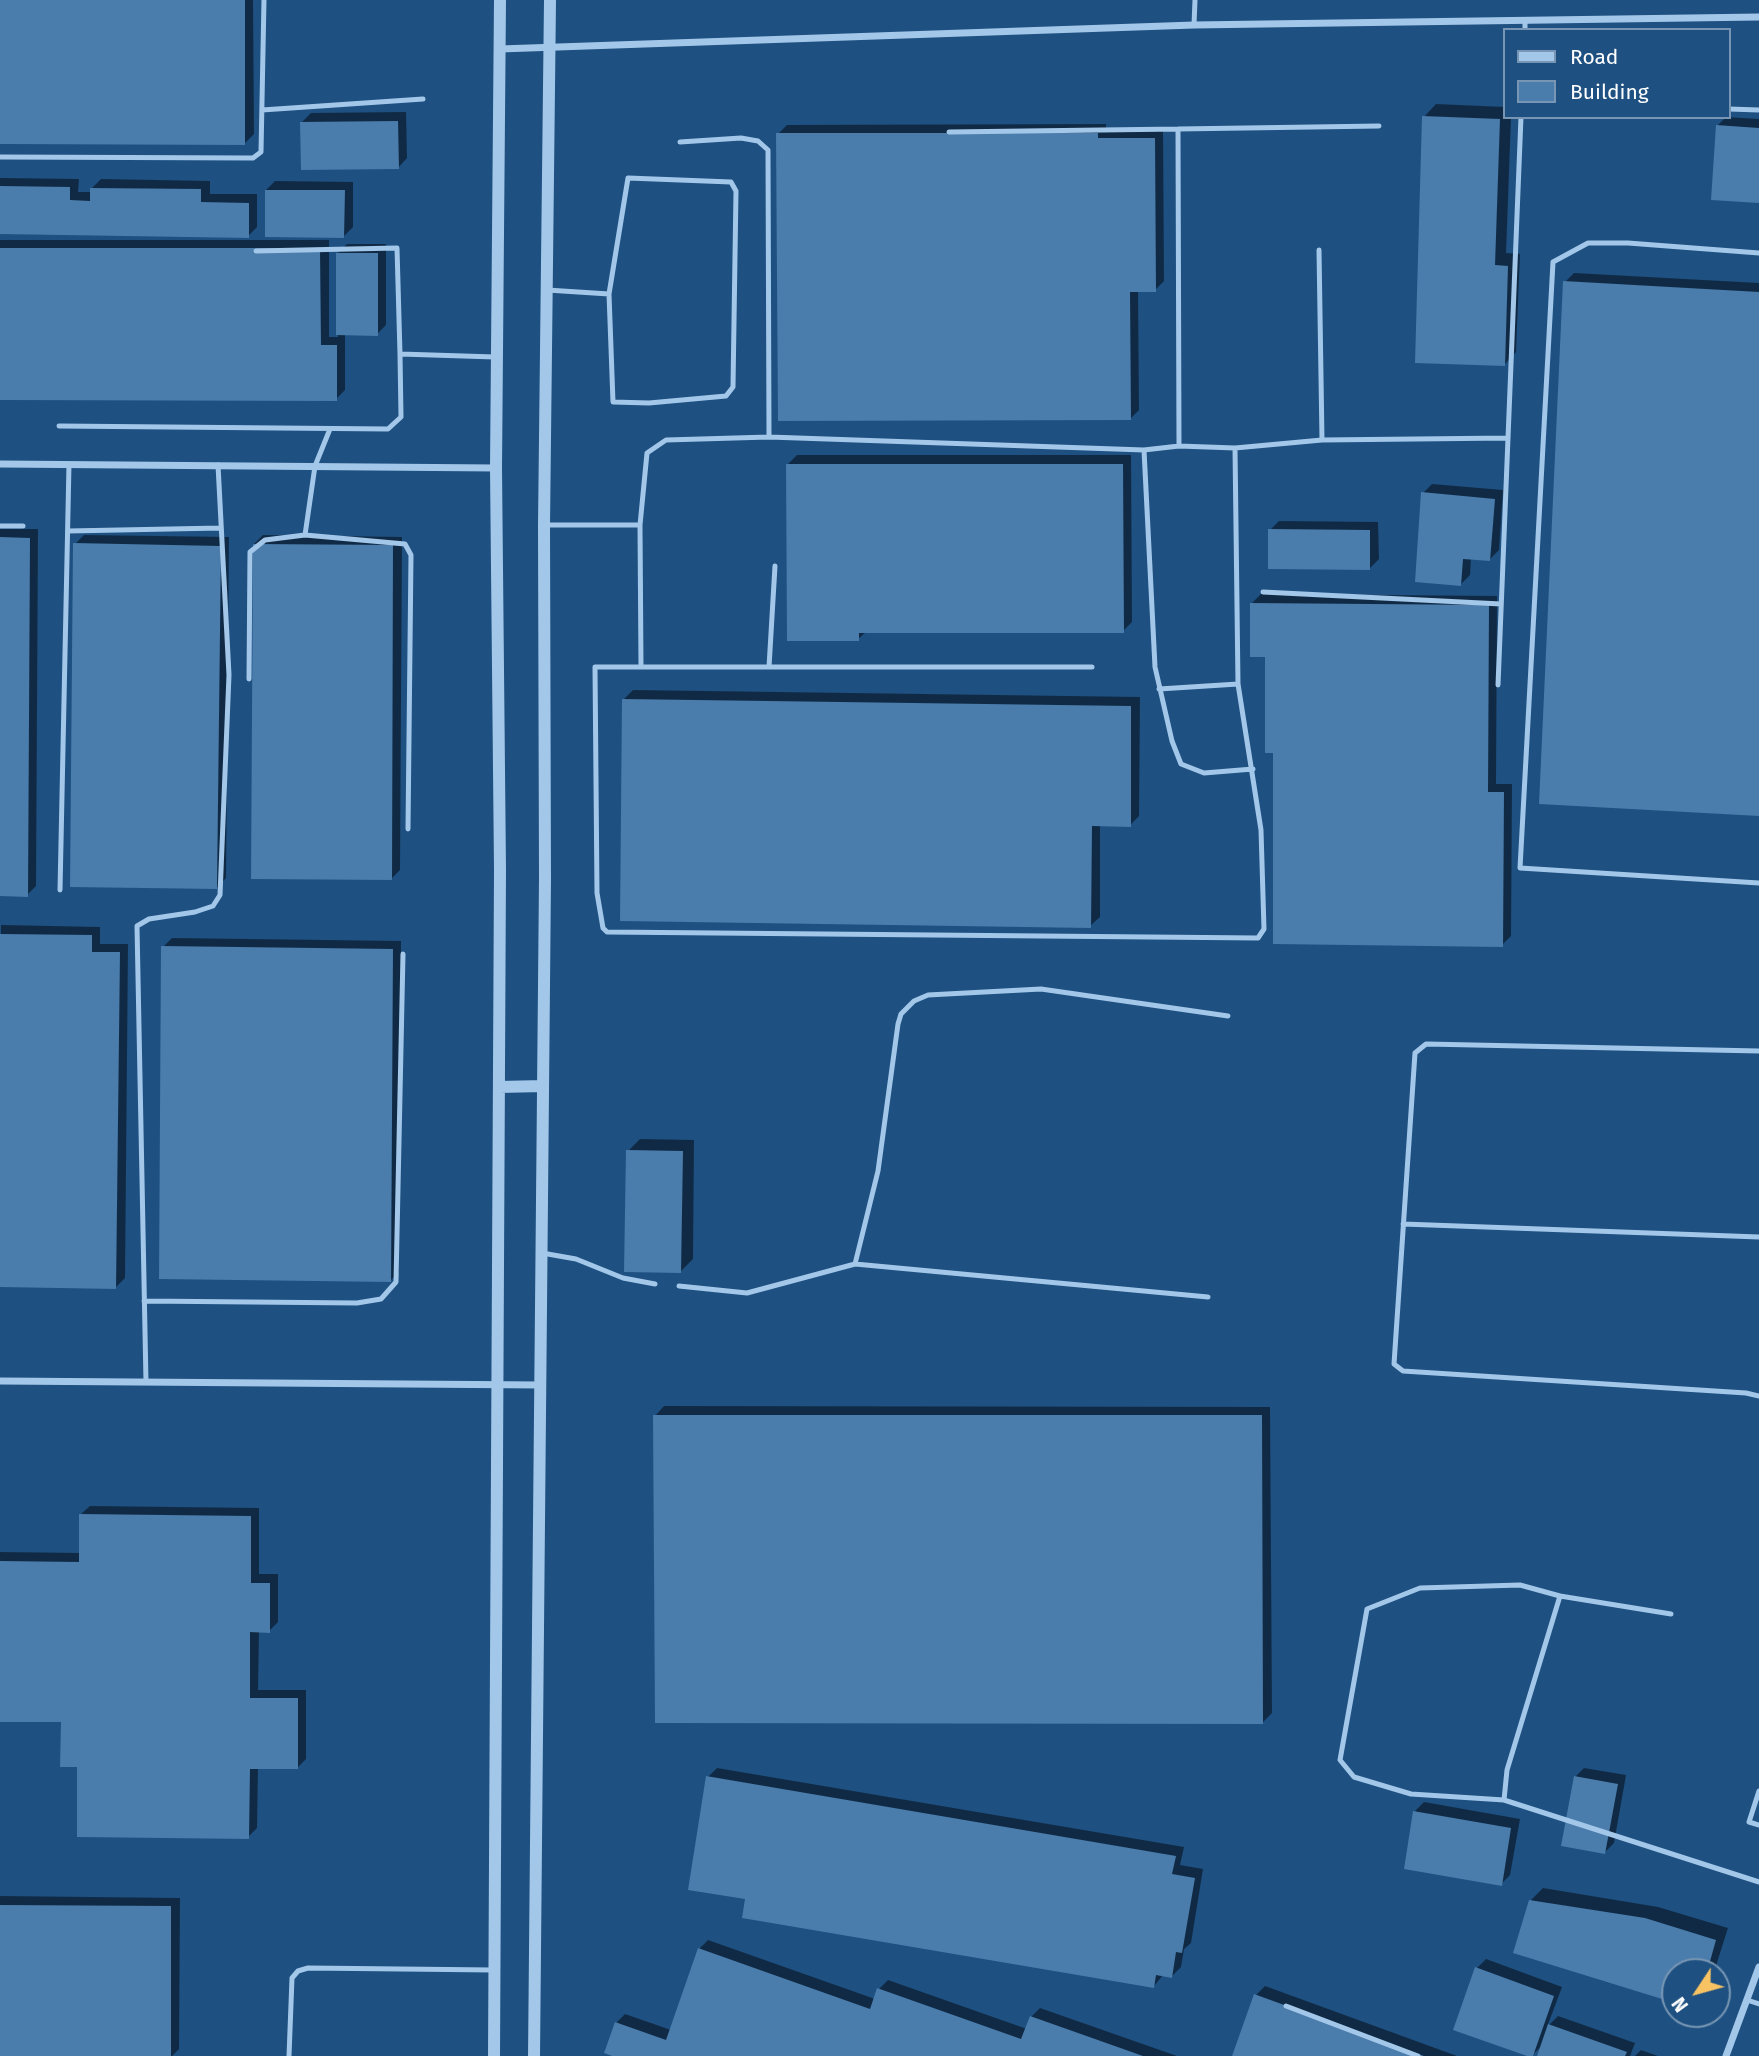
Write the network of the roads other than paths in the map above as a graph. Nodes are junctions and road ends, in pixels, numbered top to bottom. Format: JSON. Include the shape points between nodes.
{"nodes":[{"id":1,"x":264,"y":0,"type":"edge"},
{"id":2,"x":500,"y":0,"type":"edge"},
{"id":3,"x":550,"y":0,"type":"edge"},
{"id":4,"x":1195,"y":0,"type":"edge"},
{"id":5,"x":1759,"y":17,"type":"edge"},
{"id":6,"x":1525,"y":21,"type":"junction"},
{"id":7,"x":1194,"y":25,"type":"junction"},
{"id":8,"x":1525,"y":28,"type":"edge"},
{"id":9,"x":550,"y":47,"type":"junction"},
{"id":10,"x":500,"y":49,"type":"junction"},
{"id":11,"x":423,"y":99,"type":"dead end"},
{"id":12,"x":1731,"y":109,"type":"edge"},
{"id":13,"x":262,"y":110,"type":"junction"},
{"id":14,"x":1759,"y":110,"type":"edge"},
{"id":15,"x":1521,"y":119,"type":"edge"},
{"id":16,"x":1379,"y":126,"type":"dead end"},
{"id":17,"x":1178,"y":129,"type":"junction"},
{"id":18,"x":949,"y":132,"type":"dead end"},
{"id":19,"x":680,"y":142,"type":"dead end"},
{"id":20,"x":0,"y":157,"type":"edge"},
{"id":21,"x":1319,"y":250,"type":"dead end"},
{"id":22,"x":256,"y":251,"type":"dead end"},
{"id":23,"x":1759,"y":253,"type":"edge"},
{"id":24,"x":547,"y":290,"type":"junction"},
{"id":25,"x":609,"y":294,"type":"junction"},
{"id":26,"x":400,"y":354,"type":"junction"},
{"id":27,"x":499,"y":358,"type":"junction"},
{"id":28,"x":59,"y":426,"type":"dead end"},
{"id":29,"x":330,"y":429,"type":"junction"},
{"id":30,"x":769,"y":437,"type":"junction"},
{"id":31,"x":1508,"y":438,"type":"junction"},
{"id":32,"x":1322,"y":440,"type":"junction"},
{"id":33,"x":1179,"y":446,"type":"junction"},
{"id":34,"x":1235,"y":448,"type":"junction"},
{"id":35,"x":1144,"y":450,"type":"junction"},
{"id":36,"x":0,"y":464,"type":"edge"},
{"id":37,"x":69,"y":464,"type":"junction"},
{"id":38,"x":218,"y":465,"type":"junction"},
{"id":39,"x":315,"y":466,"type":"junction"},
{"id":40,"x":496,"y":468,"type":"junction"},
{"id":41,"x":544,"y":525,"type":"junction"},
{"id":42,"x":0,"y":526,"type":"edge"},
{"id":43,"x":23,"y":526,"type":"dead end"},
{"id":44,"x":640,"y":526,"type":"junction"},
{"id":45,"x":221,"y":528,"type":"junction"},
{"id":46,"x":68,"y":531,"type":"junction"},
{"id":47,"x":305,"y":535,"type":"junction"},
{"id":48,"x":775,"y":566,"type":"dead end"},
{"id":49,"x":1263,"y":592,"type":"dead end"},
{"id":50,"x":1501,"y":604,"type":"junction"},
{"id":51,"x":641,"y":667,"type":"junction"},
{"id":52,"x":769,"y":667,"type":"junction"},
{"id":53,"x":1092,"y":667,"type":"dead end"},
{"id":54,"x":249,"y":680,"type":"dead end"},
{"id":55,"x":1238,"y":684,"type":"junction"},
{"id":56,"x":1498,"y":685,"type":"dead end"},
{"id":57,"x":1159,"y":689,"type":"junction"},
{"id":58,"x":1253,"y":769,"type":"junction"},
{"id":59,"x":408,"y":829,"type":"dead end"},
{"id":60,"x":1759,"y":883,"type":"edge"},
{"id":61,"x":60,"y":890,"type":"dead end"},
{"id":62,"x":403,"y":954,"type":"dead end"},
{"id":63,"x":1228,"y":1016,"type":"dead end"},
{"id":64,"x":1759,"y":1051,"type":"edge"},
{"id":65,"x":543,"y":1086,"type":"junction"},
{"id":66,"x":499,"y":1087,"type":"junction"},
{"id":67,"x":1404,"y":1224,"type":"junction"},
{"id":68,"x":1759,"y":1237,"type":"edge"},
{"id":69,"x":542,"y":1253,"type":"junction"},
{"id":70,"x":855,"y":1264,"type":"junction"},
{"id":71,"x":655,"y":1284,"type":"dead end"},
{"id":72,"x":679,"y":1286,"type":"dead end"},
{"id":73,"x":1208,"y":1297,"type":"dead end"},
{"id":74,"x":144,"y":1301,"type":"junction"},
{"id":75,"x":0,"y":1381,"type":"edge"},
{"id":76,"x":146,"y":1382,"type":"junction"},
{"id":77,"x":497,"y":1384,"type":"junction"},
{"id":78,"x":541,"y":1385,"type":"junction"},
{"id":79,"x":1759,"y":1396,"type":"edge"},
{"id":80,"x":1560,"y":1596,"type":"junction"},
{"id":81,"x":1671,"y":1614,"type":"dead end"},
{"id":82,"x":1759,"y":1791,"type":"edge"},
{"id":83,"x":1504,"y":1800,"type":"junction"},
{"id":84,"x":1759,"y":1825,"type":"edge"},
{"id":85,"x":1759,"y":1882,"type":"edge"},
{"id":86,"x":1759,"y":1967,"type":"edge"},
{"id":87,"x":496,"y":1970,"type":"junction"},
{"id":88,"x":1747,"y":2000,"type":"junction"},
{"id":89,"x":1759,"y":2004,"type":"edge"},
{"id":90,"x":1286,"y":2006,"type":"dead end"},
{"id":91,"x":289,"y":2056,"type":"edge"},
{"id":92,"x":494,"y":2056,"type":"edge"},
{"id":93,"x":534,"y":2056,"type":"edge"},
{"id":94,"x":1418,"y":2056,"type":"edge"},
{"id":95,"x":1726,"y":2056,"type":"edge"}],
"edges":[{"from":1,"to":13,"type":"lane"},
{"from":2,"to":10,"type":"street"},
{"from":3,"to":9,"type":"street"},
{"from":4,"to":7,"type":"lane"},
{"from":5,"to":6,"type":"street"},
{"from":6,"to":7,"type":"street"},
{"from":6,"to":8,"type":"lane"},
{"from":7,"to":9,"type":"street"},
{"from":9,"to":10,"type":"street"},
{"from":9,"to":24,"type":"street"},
{"from":10,"to":27,"type":"street"},
{"from":11,"to":13,"type":"lane"},
{"from":12,"to":14,"type":"lane"},
{"from":13,"to":20,"type":"lane","via":[[261,152],[253,158]]},
{"from":15,"to":31,"type":"lane"},
{"from":16,"to":17,"type":"lane"},
{"from":17,"to":18,"type":"lane"},
{"from":17,"to":33,"type":"lane"},
{"from":19,"to":30,"type":"lane","via":[[741,138],[758,141],[768,150]]},
{"from":21,"to":32,"type":"lane"},
{"from":22,"to":26,"type":"lane","via":[[397,248]]},
{"from":23,"to":60,"type":"lane","via":[[1588,243],[1553,262],[1520,868]]},
{"from":24,"to":25,"type":"lane"},
{"from":24,"to":41,"type":"street"},
{"from":25,"to":25,"type":"lane","via":[[613,402],[726,396],[733,387],[736,191],[731,182],[628,178]]},
{"from":26,"to":27,"type":"lane"},
{"from":26,"to":29,"type":"lane","via":[[401,417],[388,429]]},
{"from":27,"to":40,"type":"street"},
{"from":28,"to":29,"type":"lane"},
{"from":29,"to":39,"type":"lane"},
{"from":30,"to":35,"type":"lane"},
{"from":30,"to":44,"type":"lane","via":[[666,440],[646,453]]},
{"from":31,"to":32,"type":"lane"},
{"from":31,"to":50,"type":"lane"},
{"from":32,"to":34,"type":"lane"},
{"from":33,"to":34,"type":"lane"},
{"from":33,"to":35,"type":"lane"},
{"from":34,"to":55,"type":"lane"},
{"from":35,"to":57,"type":"lane"},
{"from":36,"to":37,"type":"street"},
{"from":37,"to":38,"type":"street"},
{"from":37,"to":46,"type":"lane"},
{"from":38,"to":39,"type":"street"},
{"from":38,"to":45,"type":"lane"},
{"from":39,"to":40,"type":"street"},
{"from":39,"to":47,"type":"lane"},
{"from":40,"to":66,"type":"street"},
{"from":41,"to":44,"type":"lane"},
{"from":41,"to":65,"type":"street"},
{"from":42,"to":43,"type":"lane"},
{"from":44,"to":51,"type":"lane"},
{"from":45,"to":46,"type":"lane"},
{"from":45,"to":74,"type":"lane","via":[[229,675],[219,895],[213,906],[149,919],[136,926]]},
{"from":46,"to":61,"type":"lane"},
{"from":47,"to":54,"type":"lane","via":[[265,540],[250,552]]},
{"from":47,"to":59,"type":"lane","via":[[405,544],[411,555]]},
{"from":48,"to":52,"type":"lane"},
{"from":49,"to":50,"type":"lane"},
{"from":50,"to":56,"type":"lane"},
{"from":51,"to":52,"type":"lane"},
{"from":51,"to":58,"type":"lane","via":[[595,667],[597,893],[607,932],[1258,938],[1264,929],[1262,830]]},
{"from":52,"to":53,"type":"lane"},
{"from":55,"to":57,"type":"lane"},
{"from":55,"to":58,"type":"lane"},
{"from":57,"to":58,"type":"lane","via":[[1181,764],[1203,773]]},
{"from":62,"to":74,"type":"lane","via":[[396,1282],[381,1299],[356,1303]]},
{"from":63,"to":70,"type":"lane","via":[[1041,989],[928,995],[914,1001],[898,1024],[878,1171]]},
{"from":64,"to":67,"type":"lane","via":[[1426,1044],[1415,1053]]},
{"from":65,"to":66,"type":"street"},
{"from":65,"to":69,"type":"street"},
{"from":66,"to":77,"type":"street"},
{"from":67,"to":68,"type":"lane"},
{"from":67,"to":79,"type":"lane","via":[[1394,1364],[1403,1371]]},
{"from":69,"to":71,"type":"lane"},
{"from":69,"to":78,"type":"street"},
{"from":70,"to":72,"type":"lane","via":[[747,1293]]},
{"from":70,"to":73,"type":"lane"},
{"from":74,"to":76,"type":"lane"},
{"from":75,"to":76,"type":"street"},
{"from":76,"to":77,"type":"street"},
{"from":77,"to":78,"type":"street"},
{"from":77,"to":87,"type":"street"},
{"from":78,"to":93,"type":"street"},
{"from":80,"to":81,"type":"lane"},
{"from":80,"to":83,"type":"lane","via":[[1507,1770]]},
{"from":80,"to":83,"type":"lane","via":[[1520,1585],[1420,1588],[1367,1609],[1340,1760],[1354,1777],[1411,1794]]},
{"from":82,"to":84,"type":"lane","via":[[1749,1822]]},
{"from":83,"to":85,"type":"lane"},
{"from":86,"to":88,"type":"street"},
{"from":87,"to":91,"type":"lane","via":[[298,1971],[292,1978]]},
{"from":87,"to":92,"type":"street"},
{"from":88,"to":89,"type":"lane"},
{"from":88,"to":95,"type":"street"},
{"from":90,"to":94,"type":"lane"}]}
